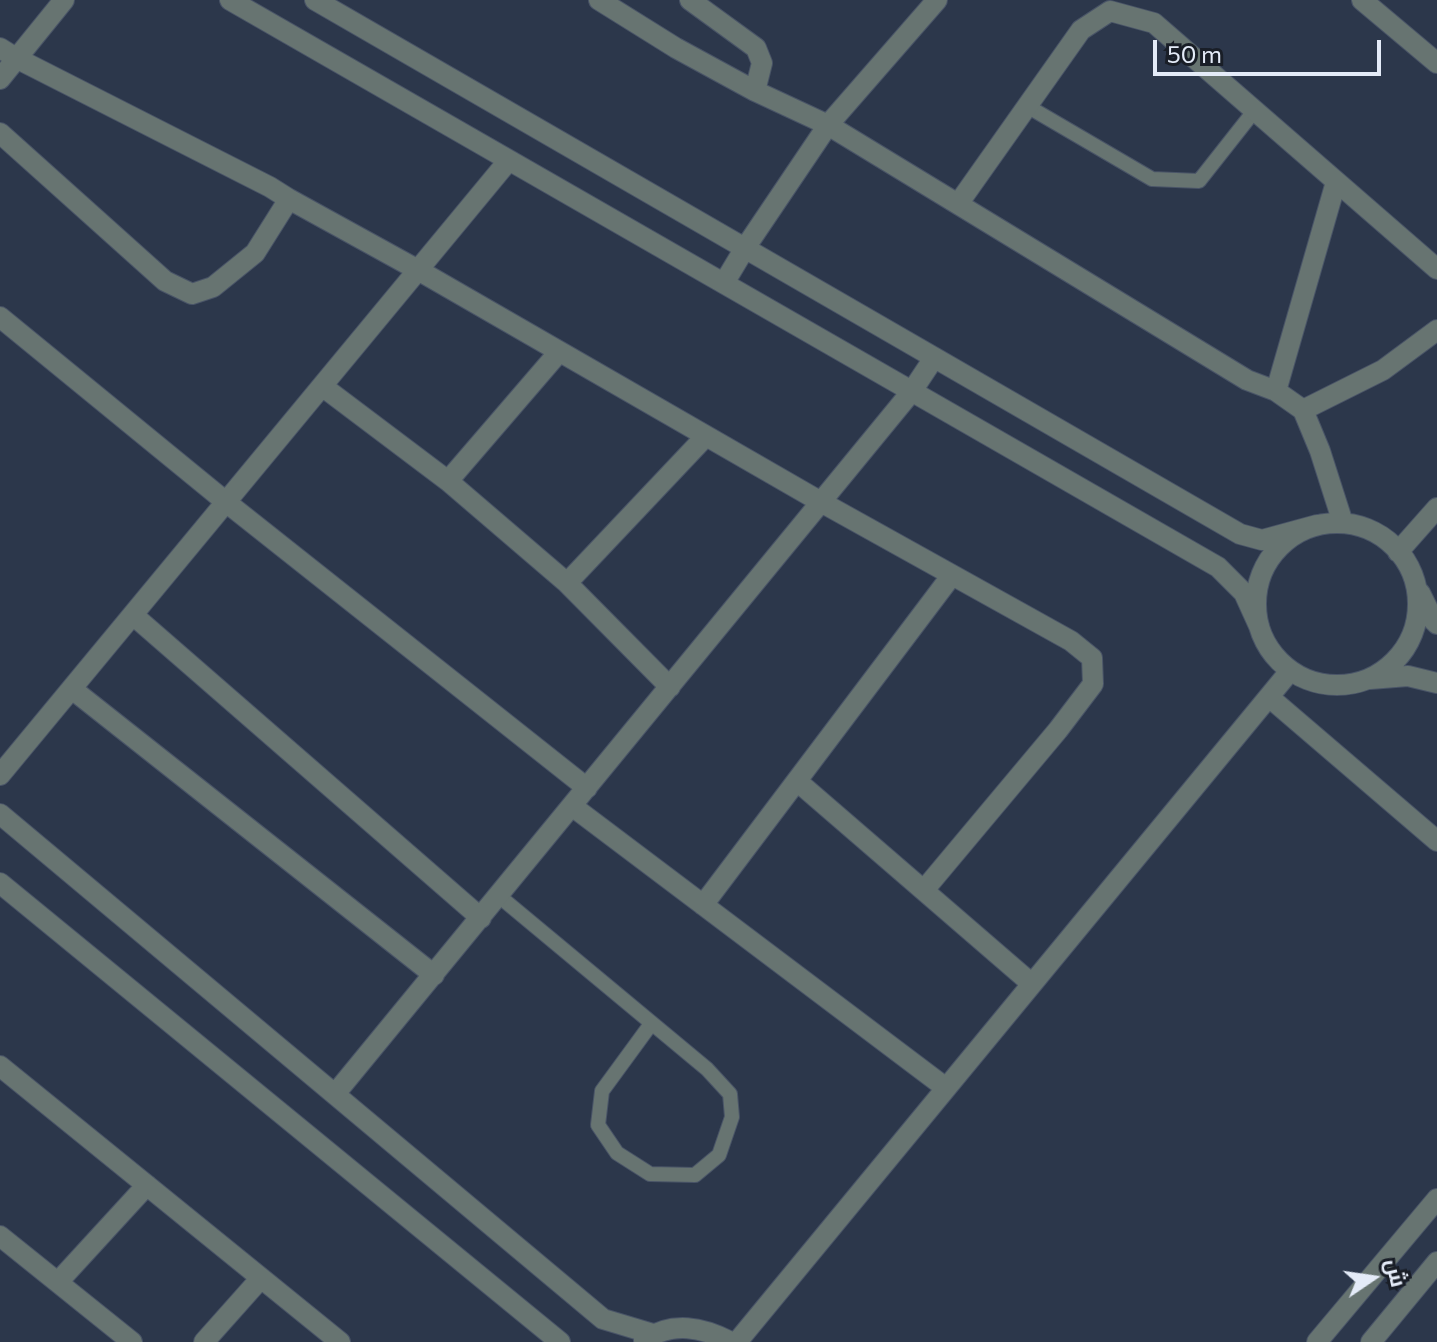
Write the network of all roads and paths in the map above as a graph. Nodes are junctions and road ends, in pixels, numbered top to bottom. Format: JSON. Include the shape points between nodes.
{"nodes":[{"id":1,"x":64,"y":0,"type":"edge"},
{"id":2,"x":230,"y":0,"type":"edge"},
{"id":3,"x":315,"y":0,"type":"edge"},
{"id":4,"x":599,"y":0,"type":"edge"},
{"id":5,"x":690,"y":0,"type":"edge"},
{"id":6,"x":937,"y":0,"type":"edge"},
{"id":7,"x":1362,"y":0,"type":"edge"},
{"id":8,"x":8,"y":53,"type":"edge"},
{"id":9,"x":1437,"y":63,"type":"edge"},
{"id":10,"x":0,"y":79,"type":"edge"},
{"id":11,"x":755,"y":91,"type":"junction"},
{"id":12,"x":1027,"y":106,"type":"junction"},
{"id":13,"x":1255,"y":110,"type":"junction"},
{"id":14,"x":828,"y":125,"type":"junction"},
{"id":15,"x":0,"y":133,"type":"edge"},
{"id":16,"x":509,"y":160,"type":"junction"},
{"id":17,"x":1336,"y":182,"type":"junction"},
{"id":18,"x":289,"y":199,"type":"junction"},
{"id":19,"x":958,"y":204,"type":"junction"},
{"id":20,"x":745,"y":248,"type":"junction"},
{"id":21,"x":1437,"y":269,"type":"edge"},
{"id":22,"x":418,"y":270,"type":"junction"},
{"id":23,"x":724,"y":283,"type":"junction"},
{"id":24,"x":0,"y":317,"type":"edge"},
{"id":25,"x":1437,"y":330,"type":"edge"},
{"id":26,"x":559,"y":352,"type":"junction"},
{"id":27,"x":934,"y":358,"type":"junction"},
{"id":28,"x":322,"y":386,"type":"junction"},
{"id":29,"x":912,"y":391,"type":"junction"},
{"id":30,"x":1276,"y":391,"type":"junction"},
{"id":31,"x":1303,"y":410,"type":"junction"},
{"id":32,"x":706,"y":436,"type":"junction"},
{"id":33,"x":448,"y":481,"type":"junction"},
{"id":34,"x":226,"y":502,"type":"junction"},
{"id":35,"x":821,"y":502,"type":"junction"},
{"id":36,"x":1437,"y":508,"type":"edge"},
{"id":37,"x":1343,"y":523,"type":"junction"},
{"id":38,"x":1317,"y":525,"type":"junction"},
{"id":39,"x":1398,"y":552,"type":"junction"},
{"id":40,"x":952,"y":575,"type":"junction"},
{"id":41,"x":567,"y":583,"type":"junction"},
{"id":42,"x":1416,"y":586,"type":"junction"},
{"id":43,"x":133,"y":615,"type":"junction"},
{"id":44,"x":1437,"y":624,"type":"edge"},
{"id":45,"x":1259,"y":626,"type":"junction"},
{"id":46,"x":1290,"y":671,"type":"junction"},
{"id":47,"x":1370,"y":679,"type":"junction"},
{"id":48,"x":1437,"y":683,"type":"edge"},
{"id":49,"x":670,"y":687,"type":"junction"},
{"id":50,"x":72,"y":689,"type":"junction"},
{"id":51,"x":1269,"y":697,"type":"junction"},
{"id":52,"x":0,"y":775,"type":"edge"},
{"id":53,"x":797,"y":781,"type":"junction"},
{"id":54,"x":587,"y":788,"type":"junction"},
{"id":55,"x":572,"y":806,"type":"junction"},
{"id":56,"x":0,"y":814,"type":"edge"},
{"id":57,"x":1437,"y":841,"type":"edge"},
{"id":58,"x":0,"y":883,"type":"edge"},
{"id":59,"x":924,"y":890,"type":"junction"},
{"id":60,"x":499,"y":896,"type":"junction"},
{"id":61,"x":703,"y":905,"type":"junction"},
{"id":62,"x":481,"y":918,"type":"junction"},
{"id":63,"x":434,"y":975,"type":"junction"},
{"id":64,"x":1032,"y":984,"type":"junction"},
{"id":65,"x":651,"y":1024,"type":"junction"},
{"id":66,"x":0,"y":1066,"type":"edge"},
{"id":67,"x":946,"y":1088,"type":"junction"},
{"id":68,"x":335,"y":1094,"type":"junction"},
{"id":69,"x":147,"y":1185,"type":"junction"},
{"id":70,"x":1437,"y":1199,"type":"edge"},
{"id":71,"x":0,"y":1236,"type":"edge"},
{"id":72,"x":1437,"y":1262,"type":"edge"},
{"id":73,"x":261,"y":1278,"type":"junction"},
{"id":74,"x":58,"y":1282,"type":"junction"},
{"id":75,"x":646,"y":1338,"type":"edge"},
{"id":76,"x":132,"y":1342,"type":"edge"},
{"id":77,"x":204,"y":1342,"type":"edge"},
{"id":78,"x":340,"y":1342,"type":"edge"},
{"id":79,"x":560,"y":1342,"type":"edge"},
{"id":80,"x":734,"y":1342,"type":"edge"},
{"id":81,"x":1317,"y":1342,"type":"edge"},
{"id":82,"x":1371,"y":1342,"type":"edge"}],
"edges":[{"from":1,"to":8,"type":"street"},
{"from":2,"to":16,"type":"street"},
{"from":3,"to":20,"type":"street"},
{"from":4,"to":11,"type":"street"},
{"from":5,"to":11,"type":"street","via":[[756,48],[762,63]]},
{"from":6,"to":14,"type":"street"},
{"from":7,"to":9,"type":"street"},
{"from":8,"to":10,"type":"street"},
{"from":8,"to":18,"type":"street"},
{"from":11,"to":14,"type":"street"},
{"from":12,"to":13,"type":"lane","via":[[1152,179],[1199,181]]},
{"from":12,"to":13,"type":"street","via":[[1081,30],[1110,11],[1154,23]]},
{"from":12,"to":19,"type":"street"},
{"from":13,"to":17,"type":"street"},
{"from":14,"to":19,"type":"street"},
{"from":14,"to":20,"type":"street"},
{"from":15,"to":18,"type":"street","via":[[165,281],[192,294],[213,287],[255,253]]},
{"from":16,"to":22,"type":"street"},
{"from":16,"to":23,"type":"street"},
{"from":17,"to":21,"type":"street"},
{"from":17,"to":30,"type":"street"},
{"from":18,"to":22,"type":"street"},
{"from":19,"to":30,"type":"street","via":[[1247,380]]},
{"from":20,"to":23,"type":"street"},
{"from":20,"to":27,"type":"street"},
{"from":22,"to":26,"type":"street"},
{"from":22,"to":28,"type":"street"},
{"from":23,"to":29,"type":"street"},
{"from":24,"to":34,"type":"street"},
{"from":25,"to":31,"type":"street","via":[[1383,370]]},
{"from":26,"to":32,"type":"street"},
{"from":26,"to":33,"type":"street"},
{"from":27,"to":29,"type":"street"},
{"from":27,"to":38,"type":"street","via":[[1240,534],[1262,540]]},
{"from":28,"to":33,"type":"street"},
{"from":28,"to":34,"type":"street"},
{"from":29,"to":35,"type":"street"},
{"from":29,"to":45,"type":"street","via":[[1218,567],[1244,593]]},
{"from":30,"to":31,"type":"street"},
{"from":31,"to":37,"type":"street"},
{"from":32,"to":35,"type":"street"},
{"from":32,"to":41,"type":"street"},
{"from":33,"to":41,"type":"street"},
{"from":34,"to":43,"type":"street"},
{"from":34,"to":54,"type":"street"},
{"from":35,"to":40,"type":"street"},
{"from":35,"to":49,"type":"street"},
{"from":36,"to":39,"type":"street"},
{"from":37,"to":38,"type":"street"},
{"from":37,"to":39,"type":"street","via":[[1368,528]]},
{"from":38,"to":45,"type":"street","via":[[1274,552],[1261,575],[1256,600]]},
{"from":39,"to":42,"type":"street"},
{"from":40,"to":53,"type":"street"},
{"from":40,"to":59,"type":"street","via":[[1071,641],[1092,658],[1093,684]]},
{"from":41,"to":49,"type":"street"},
{"from":42,"to":44,"type":"street"},
{"from":42,"to":47,"type":"street","via":[[1418,614],[1410,641],[1393,663]]},
{"from":43,"to":50,"type":"street"},
{"from":43,"to":62,"type":"street"},
{"from":45,"to":46,"type":"street","via":[[1271,651]]},
{"from":46,"to":47,"type":"street","via":[[1316,683],[1343,686]]},
{"from":46,"to":51,"type":"street"},
{"from":47,"to":48,"type":"street","via":[[1408,676]]},
{"from":49,"to":54,"type":"street"},
{"from":50,"to":52,"type":"street"},
{"from":50,"to":63,"type":"street"},
{"from":51,"to":57,"type":"street"},
{"from":51,"to":64,"type":"street"},
{"from":53,"to":59,"type":"street"},
{"from":53,"to":61,"type":"street"},
{"from":54,"to":55,"type":"street"},
{"from":55,"to":60,"type":"street"},
{"from":55,"to":61,"type":"street"},
{"from":56,"to":68,"type":"street"},
{"from":58,"to":79,"type":"street"},
{"from":59,"to":64,"type":"street"},
{"from":60,"to":62,"type":"street"},
{"from":60,"to":65,"type":"lane"},
{"from":61,"to":67,"type":"street"},
{"from":62,"to":63,"type":"street"},
{"from":63,"to":68,"type":"street"},
{"from":64,"to":67,"type":"street"},
{"from":65,"to":65,"type":"lane","via":[[730,1094],[732,1117],[719,1155],[695,1175],[650,1174],[617,1153],[598,1125],[602,1091]]},
{"from":66,"to":69,"type":"street"},
{"from":67,"to":80,"type":"street"},
{"from":68,"to":75,"type":"street","via":[[603,1319]]},
{"from":69,"to":73,"type":"street"},
{"from":69,"to":74,"type":"street"},
{"from":70,"to":81,"type":"street"},
{"from":71,"to":74,"type":"street"},
{"from":72,"to":82,"type":"street"},
{"from":73,"to":77,"type":"street"},
{"from":73,"to":78,"type":"street"},
{"from":74,"to":76,"type":"street"},
{"from":75,"to":80,"type":"street","via":[[681,1328],[709,1331]]}]}
